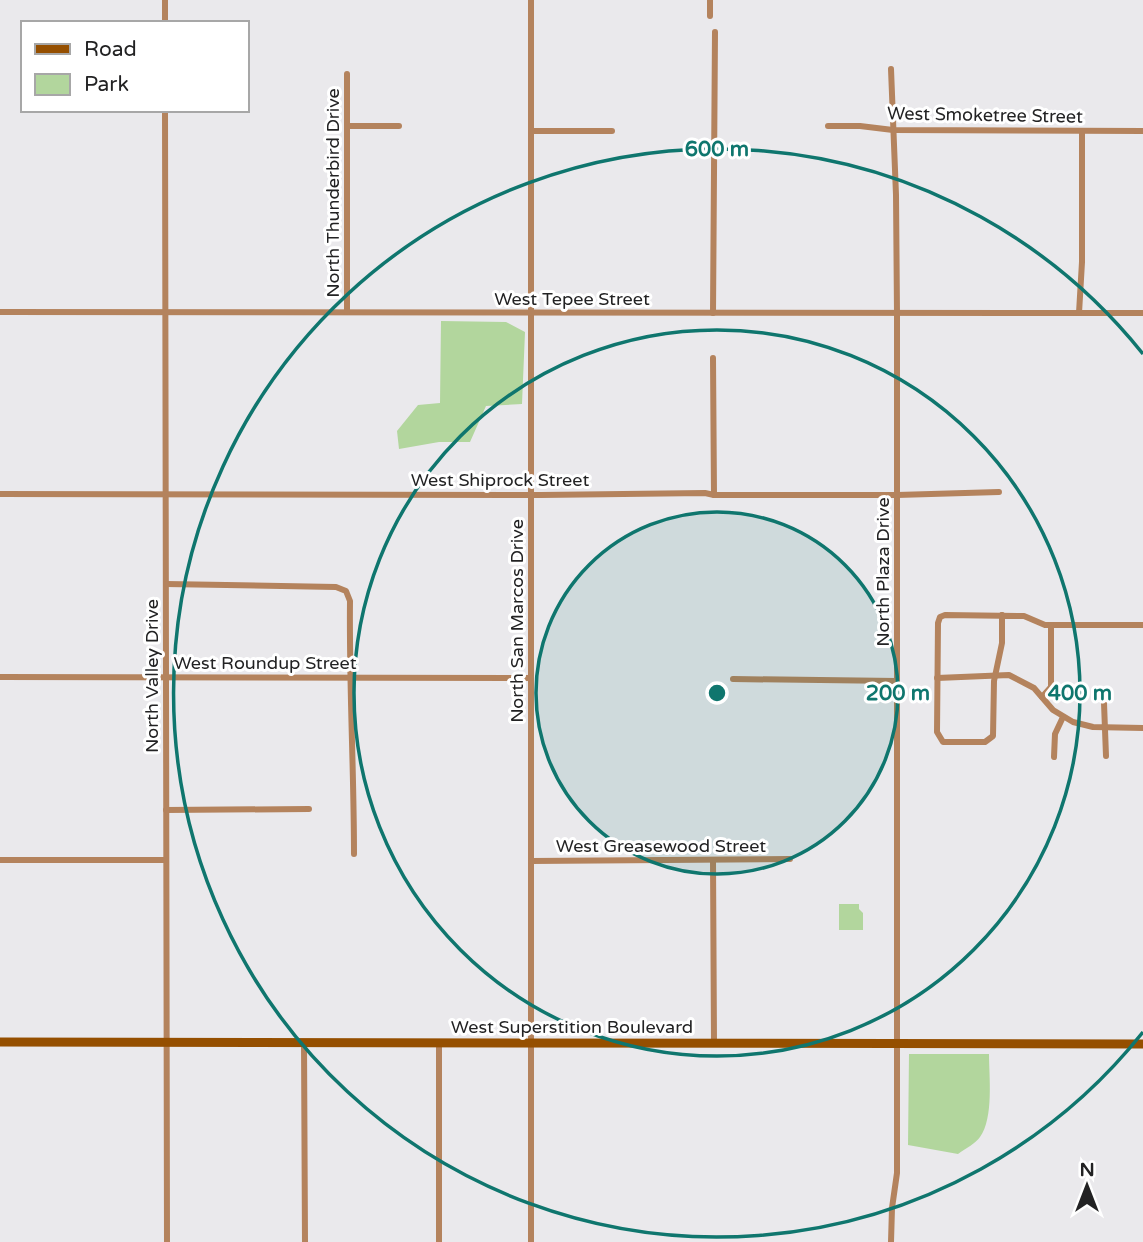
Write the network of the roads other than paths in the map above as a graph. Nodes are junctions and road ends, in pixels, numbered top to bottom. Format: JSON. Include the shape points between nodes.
{"nodes":[{"id":1,"x":165,"y":0,"type":"edge"},
{"id":2,"x":531,"y":0,"type":"edge"},
{"id":3,"x":710,"y":0,"type":"edge"},
{"id":4,"x":710,"y":16,"type":"dead end"},
{"id":5,"x":165,"y":21,"type":"edge"},
{"id":6,"x":715,"y":32,"type":"dead end"},
{"id":7,"x":891,"y":69,"type":"dead end"},
{"id":8,"x":347,"y":74,"type":"dead end"},
{"id":9,"x":166,"y":112,"type":"edge"},
{"id":10,"x":347,"y":126,"type":"junction"},
{"id":11,"x":399,"y":126,"type":"dead end"},
{"id":12,"x":828,"y":126,"type":"dead end"},
{"id":13,"x":893,"y":130,"type":"junction"},
{"id":14,"x":531,"y":131,"type":"junction"},
{"id":15,"x":612,"y":131,"type":"dead end"},
{"id":16,"x":1082,"y":131,"type":"junction"},
{"id":17,"x":1143,"y":131,"type":"edge"},
{"id":18,"x":0,"y":312,"type":"edge"},
{"id":19,"x":166,"y":312,"type":"junction"},
{"id":20,"x":347,"y":312,"type":"junction"},
{"id":21,"x":531,"y":313,"type":"junction"},
{"id":22,"x":713,"y":313,"type":"junction"},
{"id":23,"x":897,"y":313,"type":"junction"},
{"id":24,"x":1079,"y":313,"type":"junction"},
{"id":25,"x":1143,"y":313,"type":"edge"},
{"id":26,"x":713,"y":358,"type":"dead end"},
{"id":27,"x":999,"y":492,"type":"dead end"},
{"id":28,"x":0,"y":494,"type":"edge"},
{"id":29,"x":166,"y":494,"type":"junction"},
{"id":30,"x":531,"y":495,"type":"junction"},
{"id":31,"x":714,"y":495,"type":"junction"},
{"id":32,"x":897,"y":495,"type":"junction"},
{"id":33,"x":166,"y":584,"type":"junction"},
{"id":34,"x":1002,"y":615,"type":"junction"},
{"id":35,"x":1051,"y":625,"type":"junction"},
{"id":36,"x":1143,"y":625,"type":"edge"},
{"id":37,"x":995,"y":674,"type":"junction"},
{"id":38,"x":0,"y":677,"type":"edge"},
{"id":39,"x":166,"y":677,"type":"junction"},
{"id":40,"x":349,"y":677,"type":"junction"},
{"id":41,"x":531,"y":678,"type":"junction"},
{"id":42,"x":937,"y":678,"type":"junction"},
{"id":43,"x":733,"y":679,"type":"dead end"},
{"id":44,"x":897,"y":681,"type":"junction"},
{"id":45,"x":1042,"y":697,"type":"junction"},
{"id":46,"x":1104,"y":703,"type":"dead end"},
{"id":47,"x":1063,"y":717,"type":"junction"},
{"id":48,"x":1105,"y":728,"type":"junction"},
{"id":49,"x":1143,"y":728,"type":"edge"},
{"id":50,"x":1106,"y":756,"type":"dead end"},
{"id":51,"x":1054,"y":757,"type":"dead end"},
{"id":52,"x":309,"y":809,"type":"dead end"},
{"id":53,"x":166,"y":810,"type":"junction"},
{"id":54,"x":354,"y":854,"type":"dead end"},
{"id":55,"x":790,"y":859,"type":"dead end"},
{"id":56,"x":0,"y":860,"type":"edge"},
{"id":57,"x":166,"y":860,"type":"junction"},
{"id":58,"x":713,"y":860,"type":"junction"},
{"id":59,"x":531,"y":861,"type":"junction"},
{"id":60,"x":0,"y":1042,"type":"edge"},
{"id":61,"x":168,"y":1042,"type":"junction"},
{"id":62,"x":304,"y":1042,"type":"junction"},
{"id":63,"x":439,"y":1042,"type":"junction"},
{"id":64,"x":532,"y":1042,"type":"junction"},
{"id":65,"x":715,"y":1043,"type":"junction"},
{"id":66,"x":897,"y":1044,"type":"junction"},
{"id":67,"x":1143,"y":1044,"type":"edge"},
{"id":68,"x":167,"y":1242,"type":"edge"},
{"id":69,"x":305,"y":1242,"type":"edge"},
{"id":70,"x":439,"y":1242,"type":"edge"},
{"id":71,"x":531,"y":1242,"type":"edge"},
{"id":72,"x":891,"y":1242,"type":"edge"}],
"edges":[{"from":1,"to":5,"type":"street"},
{"from":2,"to":14,"type":"street","name":"North San Marcos Drive"},
{"from":3,"to":4,"type":"street"},
{"from":6,"to":22,"type":"street"},
{"from":7,"to":13,"type":"street","name":"North Plaza Drive"},
{"from":8,"to":10,"type":"street","name":"North Thunderbird Drive"},
{"from":9,"to":19,"type":"street","name":"North Valley Drive"},
{"from":10,"to":11,"type":"street"},
{"from":10,"to":20,"type":"street","name":"North Thunderbird Drive"},
{"from":12,"to":13,"type":"street","name":"West Smoketree Street"},
{"from":13,"to":16,"type":"street","name":"West Smoketree Street"},
{"from":13,"to":23,"type":"street","name":"North Plaza Drive"},
{"from":14,"to":15,"type":"street"},
{"from":14,"to":21,"type":"street","name":"North San Marcos Drive"},
{"from":16,"to":17,"type":"street","name":"West Smoketree Street"},
{"from":16,"to":24,"type":"street"},
{"from":18,"to":19,"type":"street","name":"West Tepee Street"},
{"from":19,"to":20,"type":"street","name":"West Tepee Street"},
{"from":19,"to":29,"type":"street","name":"North Valley Drive"},
{"from":20,"to":21,"type":"street","name":"West Tepee Street"},
{"from":21,"to":22,"type":"street","name":"West Tepee Street"},
{"from":21,"to":30,"type":"street","name":"North San Marcos Drive"},
{"from":22,"to":23,"type":"street","name":"West Tepee Street"},
{"from":23,"to":24,"type":"street","name":"West Tepee Street"},
{"from":23,"to":32,"type":"street","name":"North Plaza Drive"},
{"from":24,"to":25,"type":"street","name":"West Tepee Street"},
{"from":26,"to":31,"type":"street"},
{"from":27,"to":32,"type":"street","name":"West Shiprock Street"},
{"from":28,"to":29,"type":"street","name":"West Shiprock Street"},
{"from":29,"to":30,"type":"street","name":"West Shiprock Street"},
{"from":29,"to":33,"type":"street","name":"North Valley Drive"},
{"from":30,"to":31,"type":"street","name":"West Shiprock Street"},
{"from":30,"to":41,"type":"street","name":"North San Marcos Drive"},
{"from":31,"to":32,"type":"street","name":"West Shiprock Street"},
{"from":32,"to":44,"type":"street","name":"North Plaza Drive"},
{"from":33,"to":39,"type":"street","name":"North Valley Drive"},
{"from":33,"to":40,"type":"street","via":[[336,587],[346,592],[350,601]]},
{"from":34,"to":35,"type":"street"},
{"from":34,"to":37,"type":"street"},
{"from":34,"to":42,"type":"street","via":[[940,617]]},
{"from":35,"to":36,"type":"street"},
{"from":35,"to":45,"type":"street","via":[[1051,687]]},
{"from":37,"to":42,"type":"street"},
{"from":37,"to":42,"type":"street","via":[[992,738],[985,742],[943,742],[939,738]]},
{"from":37,"to":45,"type":"street","via":[[1021,680]]},
{"from":38,"to":39,"type":"street","name":"West Roundup Street"},
{"from":39,"to":40,"type":"street","name":"West Roundup Street"},
{"from":39,"to":53,"type":"street","name":"North Valley Drive"},
{"from":40,"to":41,"type":"street","name":"West Roundup Street"},
{"from":40,"to":54,"type":"street"},
{"from":41,"to":59,"type":"street","name":"North San Marcos Drive"},
{"from":43,"to":44,"type":"street"},
{"from":44,"to":66,"type":"street","name":"North Plaza Drive"},
{"from":45,"to":47,"type":"street"},
{"from":46,"to":48,"type":"street"},
{"from":47,"to":48,"type":"street"},
{"from":47,"to":51,"type":"street","via":[[1055,734]]},
{"from":48,"to":49,"type":"street"},
{"from":48,"to":50,"type":"street"},
{"from":52,"to":53,"type":"street"},
{"from":53,"to":57,"type":"street","name":"North Valley Drive"},
{"from":55,"to":58,"type":"street","name":"West Greasewood Street"},
{"from":56,"to":57,"type":"street"},
{"from":57,"to":61,"type":"street","name":"North Valley Drive"},
{"from":58,"to":59,"type":"street","name":"West Greasewood Street"},
{"from":58,"to":65,"type":"street"},
{"from":59,"to":64,"type":"street","name":"North San Marcos Drive"},
{"from":60,"to":61,"type":"main road","name":"West Superstition Boulevard"},
{"from":61,"to":62,"type":"main road","name":"West Superstition Boulevard"},
{"from":61,"to":68,"type":"street","name":"North Valley Drive"},
{"from":62,"to":63,"type":"main road","name":"West Superstition Boulevard"},
{"from":62,"to":69,"type":"street"},
{"from":63,"to":64,"type":"main road","name":"West Superstition Boulevard"},
{"from":63,"to":70,"type":"street"},
{"from":64,"to":65,"type":"main road","name":"West Superstition Boulevard"},
{"from":64,"to":71,"type":"street","name":"North San Marcos Drive"},
{"from":65,"to":66,"type":"main road","name":"West Superstition Boulevard"},
{"from":66,"to":67,"type":"main road","name":"West Superstition Boulevard"},
{"from":66,"to":72,"type":"street","name":"North Plaza Drive","via":[[897,1173]]}]}
